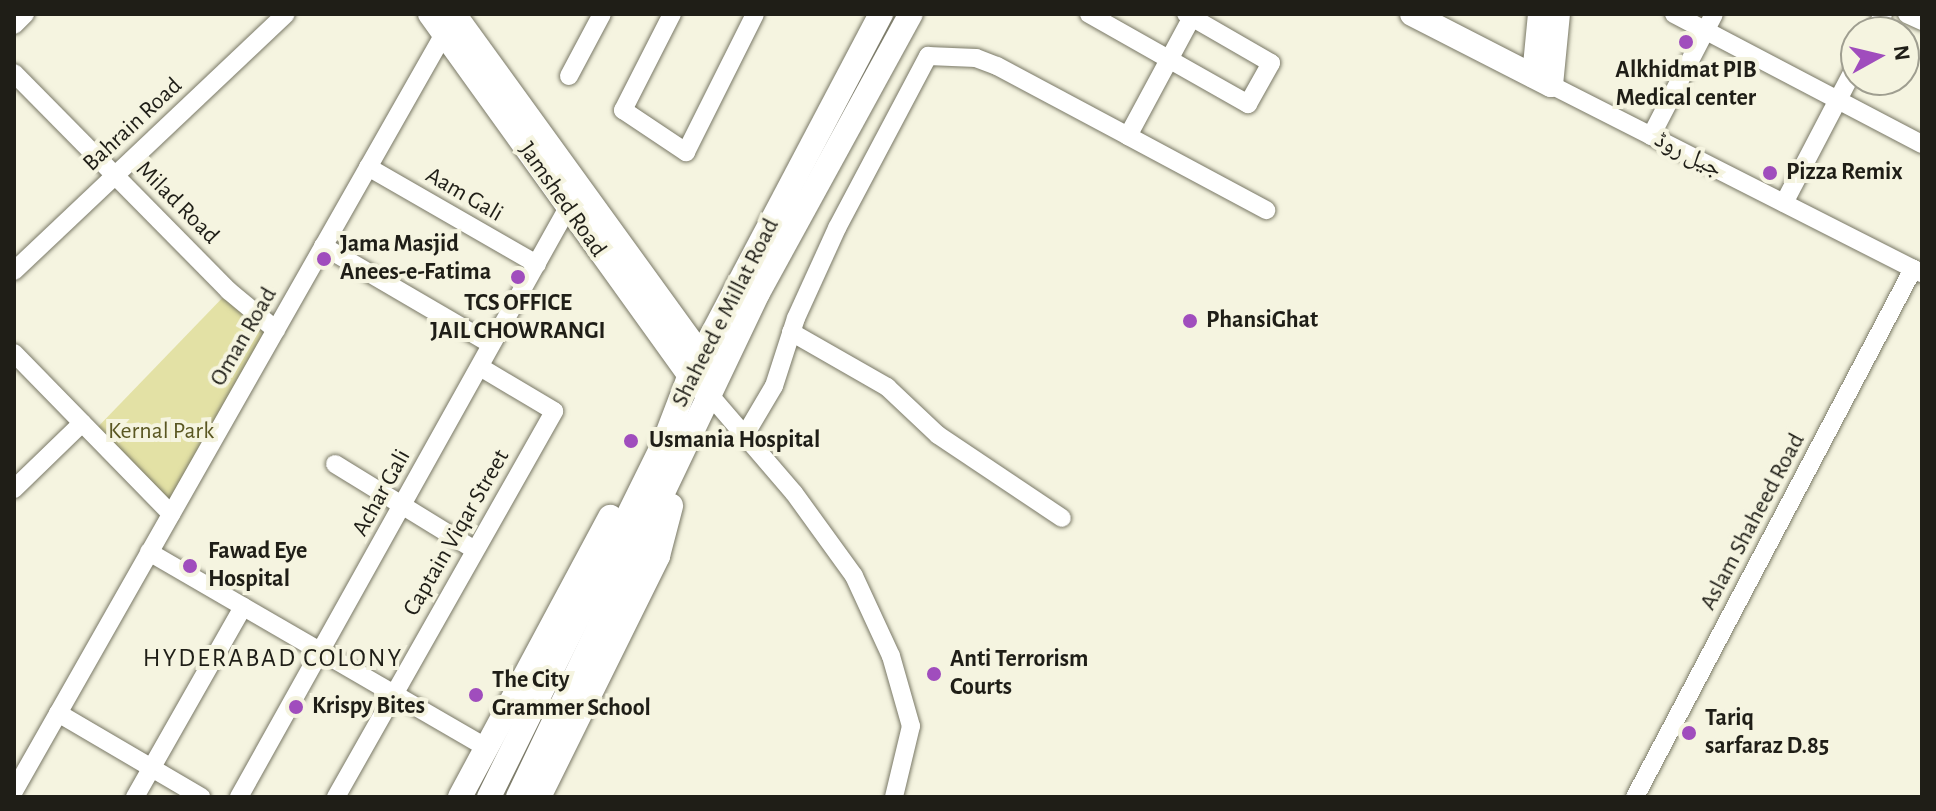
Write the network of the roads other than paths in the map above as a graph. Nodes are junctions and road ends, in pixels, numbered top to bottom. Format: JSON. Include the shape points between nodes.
{"nodes":[{"id":1,"x":25,"y":14,"type":"edge"},
{"id":2,"x":286,"y":14,"type":"edge"},
{"id":3,"x":602,"y":14,"type":"edge"},
{"id":4,"x":672,"y":14,"type":"edge"},
{"id":5,"x":755,"y":14,"type":"edge"},
{"id":6,"x":880,"y":14,"type":"edge"},
{"id":7,"x":1089,"y":14,"type":"edge"},
{"id":8,"x":1412,"y":14,"type":"edge"},
{"id":9,"x":1540,"y":14,"type":"edge"},
{"id":10,"x":1558,"y":14,"type":"edge"},
{"id":11,"x":1674,"y":14,"type":"edge"},
{"id":12,"x":1907,"y":14,"type":"edge"},
{"id":13,"x":1189,"y":16,"type":"edge"},
{"id":14,"x":443,"y":20,"type":"edge"},
{"id":15,"x":907,"y":21,"type":"edge"},
{"id":16,"x":1922,"y":21,"type":"edge"},
{"id":17,"x":1710,"y":22,"type":"edge"},
{"id":18,"x":14,"y":25,"type":"edge"},
{"id":19,"x":1167,"y":60,"type":"junction"},
{"id":20,"x":14,"y":73,"type":"edge"},
{"id":21,"x":569,"y":76,"type":"dead end"},
{"id":22,"x":1543,"y":81,"type":"junction"},
{"id":23,"x":1840,"y":95,"type":"edge"},
{"id":24,"x":1836,"y":102,"type":"junction"},
{"id":25,"x":1128,"y":136,"type":"junction"},
{"id":26,"x":1651,"y":136,"type":"junction"},
{"id":27,"x":1922,"y":144,"type":"edge"},
{"id":28,"x":368,"y":167,"type":"junction"},
{"id":29,"x":115,"y":175,"type":"junction"},
{"id":30,"x":1784,"y":203,"type":"junction"},
{"id":31,"x":1266,"y":210,"type":"dead end"},
{"id":32,"x":566,"y":211,"type":"junction"},
{"id":33,"x":323,"y":246,"type":"junction"},
{"id":34,"x":537,"y":264,"type":"junction"},
{"id":35,"x":14,"y":271,"type":"edge"},
{"id":36,"x":1917,"y":271,"type":"edge"},
{"id":37,"x":276,"y":330,"type":"junction"},
{"id":38,"x":791,"y":332,"type":"junction"},
{"id":39,"x":491,"y":344,"type":"junction"},
{"id":40,"x":14,"y":353,"type":"edge"},
{"id":41,"x":699,"y":357,"type":"junction"},
{"id":42,"x":480,"y":367,"type":"junction"},
{"id":43,"x":702,"y":383,"type":"junction"},
{"id":44,"x":82,"y":423,"type":"junction"},
{"id":45,"x":745,"y":435,"type":"junction"},
{"id":46,"x":673,"y":453,"type":"junction"},
{"id":47,"x":335,"y":464,"type":"dead end"},
{"id":48,"x":14,"y":489,"type":"edge"},
{"id":49,"x":403,"y":505,"type":"junction"},
{"id":50,"x":171,"y":514,"type":"junction"},
{"id":51,"x":1062,"y":518,"type":"dead end"},
{"id":52,"x":475,"y":550,"type":"junction"},
{"id":53,"x":149,"y":552,"type":"junction"},
{"id":54,"x":243,"y":607,"type":"junction"},
{"id":55,"x":321,"y":652,"type":"junction"},
{"id":56,"x":394,"y":694,"type":"junction"},
{"id":57,"x":58,"y":713,"type":"junction"},
{"id":58,"x":487,"y":748,"type":"junction"},
{"id":59,"x":151,"y":768,"type":"junction"},
{"id":60,"x":14,"y":791,"type":"edge"},
{"id":61,"x":135,"y":797,"type":"edge"},
{"id":62,"x":201,"y":797,"type":"edge"},
{"id":63,"x":239,"y":797,"type":"edge"},
{"id":64,"x":336,"y":797,"type":"edge"},
{"id":65,"x":460,"y":797,"type":"edge"},
{"id":66,"x":489,"y":797,"type":"edge"},
{"id":67,"x":518,"y":797,"type":"edge"},
{"id":68,"x":539,"y":797,"type":"edge"},
{"id":69,"x":894,"y":797,"type":"edge"},
{"id":70,"x":1635,"y":797,"type":"edge"}],
"edges":[{"from":1,"to":18,"type":"street"},
{"from":2,"to":29,"type":"street","name":"Bahrain Road"},
{"from":3,"to":21,"type":"street"},
{"from":4,"to":5,"type":"street","via":[[623,110],[686,152]]},
{"from":6,"to":15,"type":"street"},
{"from":6,"to":41,"type":"main road","name":"Shaheed e Millat Road"},
{"from":7,"to":19,"type":"street"},
{"from":8,"to":22,"type":"main road","name":"جیل روڈ"},
{"from":9,"to":22,"type":"main road"},
{"from":10,"to":22,"type":"main road"},
{"from":11,"to":17,"type":"street"},
{"from":12,"to":16,"type":"street"},
{"from":13,"to":19,"type":"street"},
{"from":13,"to":19,"type":"street","via":[[1271,63],[1248,104]]},
{"from":14,"to":28,"type":"street","name":"Oman Road"},
{"from":14,"to":32,"type":"main road","name":"Jamshed Road"},
{"from":14,"to":41,"type":"main road","name":"Jamshed Road"},
{"from":15,"to":43,"type":"main road","name":"Shaheed e Millat Road"},
{"from":17,"to":24,"type":"street"},
{"from":17,"to":26,"type":"street"},
{"from":19,"to":25,"type":"street"},
{"from":20,"to":29,"type":"street","name":"Milad Road"},
{"from":22,"to":26,"type":"street","name":"جیل روڈ"},
{"from":23,"to":24,"type":"street"},
{"from":24,"to":27,"type":"street"},
{"from":24,"to":30,"type":"street"},
{"from":25,"to":31,"type":"street"},
{"from":25,"to":38,"type":"street","via":[[997,66],[976,58],[928,56],[837,228]]},
{"from":26,"to":30,"type":"street","name":"جیل روڈ"},
{"from":28,"to":33,"type":"street","name":"Oman Road"},
{"from":28,"to":34,"type":"street","name":"Aam Gali"},
{"from":29,"to":35,"type":"street","name":"Bahrain Road"},
{"from":29,"to":37,"type":"street","name":"Milad Road","via":[[229,291]]},
{"from":30,"to":36,"type":"street","name":"جیل روڈ"},
{"from":32,"to":34,"type":"street","name":"Achar Gali"},
{"from":32,"to":43,"type":"main road","name":"Jamshed Road"},
{"from":33,"to":37,"type":"street","name":"Oman Road"},
{"from":33,"to":39,"type":"street"},
{"from":34,"to":39,"type":"street","name":"Achar Gali"},
{"from":36,"to":70,"type":"street","name":"Aslam Shaheed Road"},
{"from":37,"to":50,"type":"street","name":"Oman Road"},
{"from":38,"to":45,"type":"street","via":[[774,386]]},
{"from":38,"to":51,"type":"street","via":[[887,387],[938,435]]},
{"from":39,"to":42,"type":"street","name":"Achar Gali"},
{"from":40,"to":44,"type":"street"},
{"from":41,"to":43,"type":"main road","name":"Jamshed Road"},
{"from":42,"to":49,"type":"street","name":"Achar Gali"},
{"from":42,"to":52,"type":"street","name":"Captain Viqar Street","via":[[554,411]]},
{"from":43,"to":45,"type":"street"},
{"from":43,"to":46,"type":"main road","name":"Shaheed e Millat Road"},
{"from":44,"to":48,"type":"street"},
{"from":44,"to":50,"type":"street"},
{"from":45,"to":69,"type":"street","via":[[854,576],[891,656],[911,726]]},
{"from":46,"to":58,"type":"main road","via":[[642,453]]},
{"from":46,"to":66,"type":"main road"},
{"from":46,"to":67,"type":"main road"},
{"from":46,"to":68,"type":"main road","via":[[658,556]]},
{"from":47,"to":49,"type":"street"},
{"from":49,"to":52,"type":"street"},
{"from":49,"to":55,"type":"street","name":"Achar Gali"},
{"from":50,"to":53,"type":"street","name":"Oman Road"},
{"from":52,"to":56,"type":"street","name":"Captain Viqar Street"},
{"from":53,"to":54,"type":"street"},
{"from":53,"to":57,"type":"street","name":"Oman Road"},
{"from":54,"to":55,"type":"street"},
{"from":54,"to":59,"type":"street"},
{"from":55,"to":56,"type":"street"},
{"from":55,"to":63,"type":"street","name":"Achar Gali"},
{"from":56,"to":58,"type":"street"},
{"from":56,"to":64,"type":"street","name":"Captain Viqar Street"},
{"from":57,"to":59,"type":"street"},
{"from":57,"to":60,"type":"street","name":"Oman Road"},
{"from":58,"to":65,"type":"main road"},
{"from":59,"to":61,"type":"street"},
{"from":59,"to":62,"type":"street"}]}
